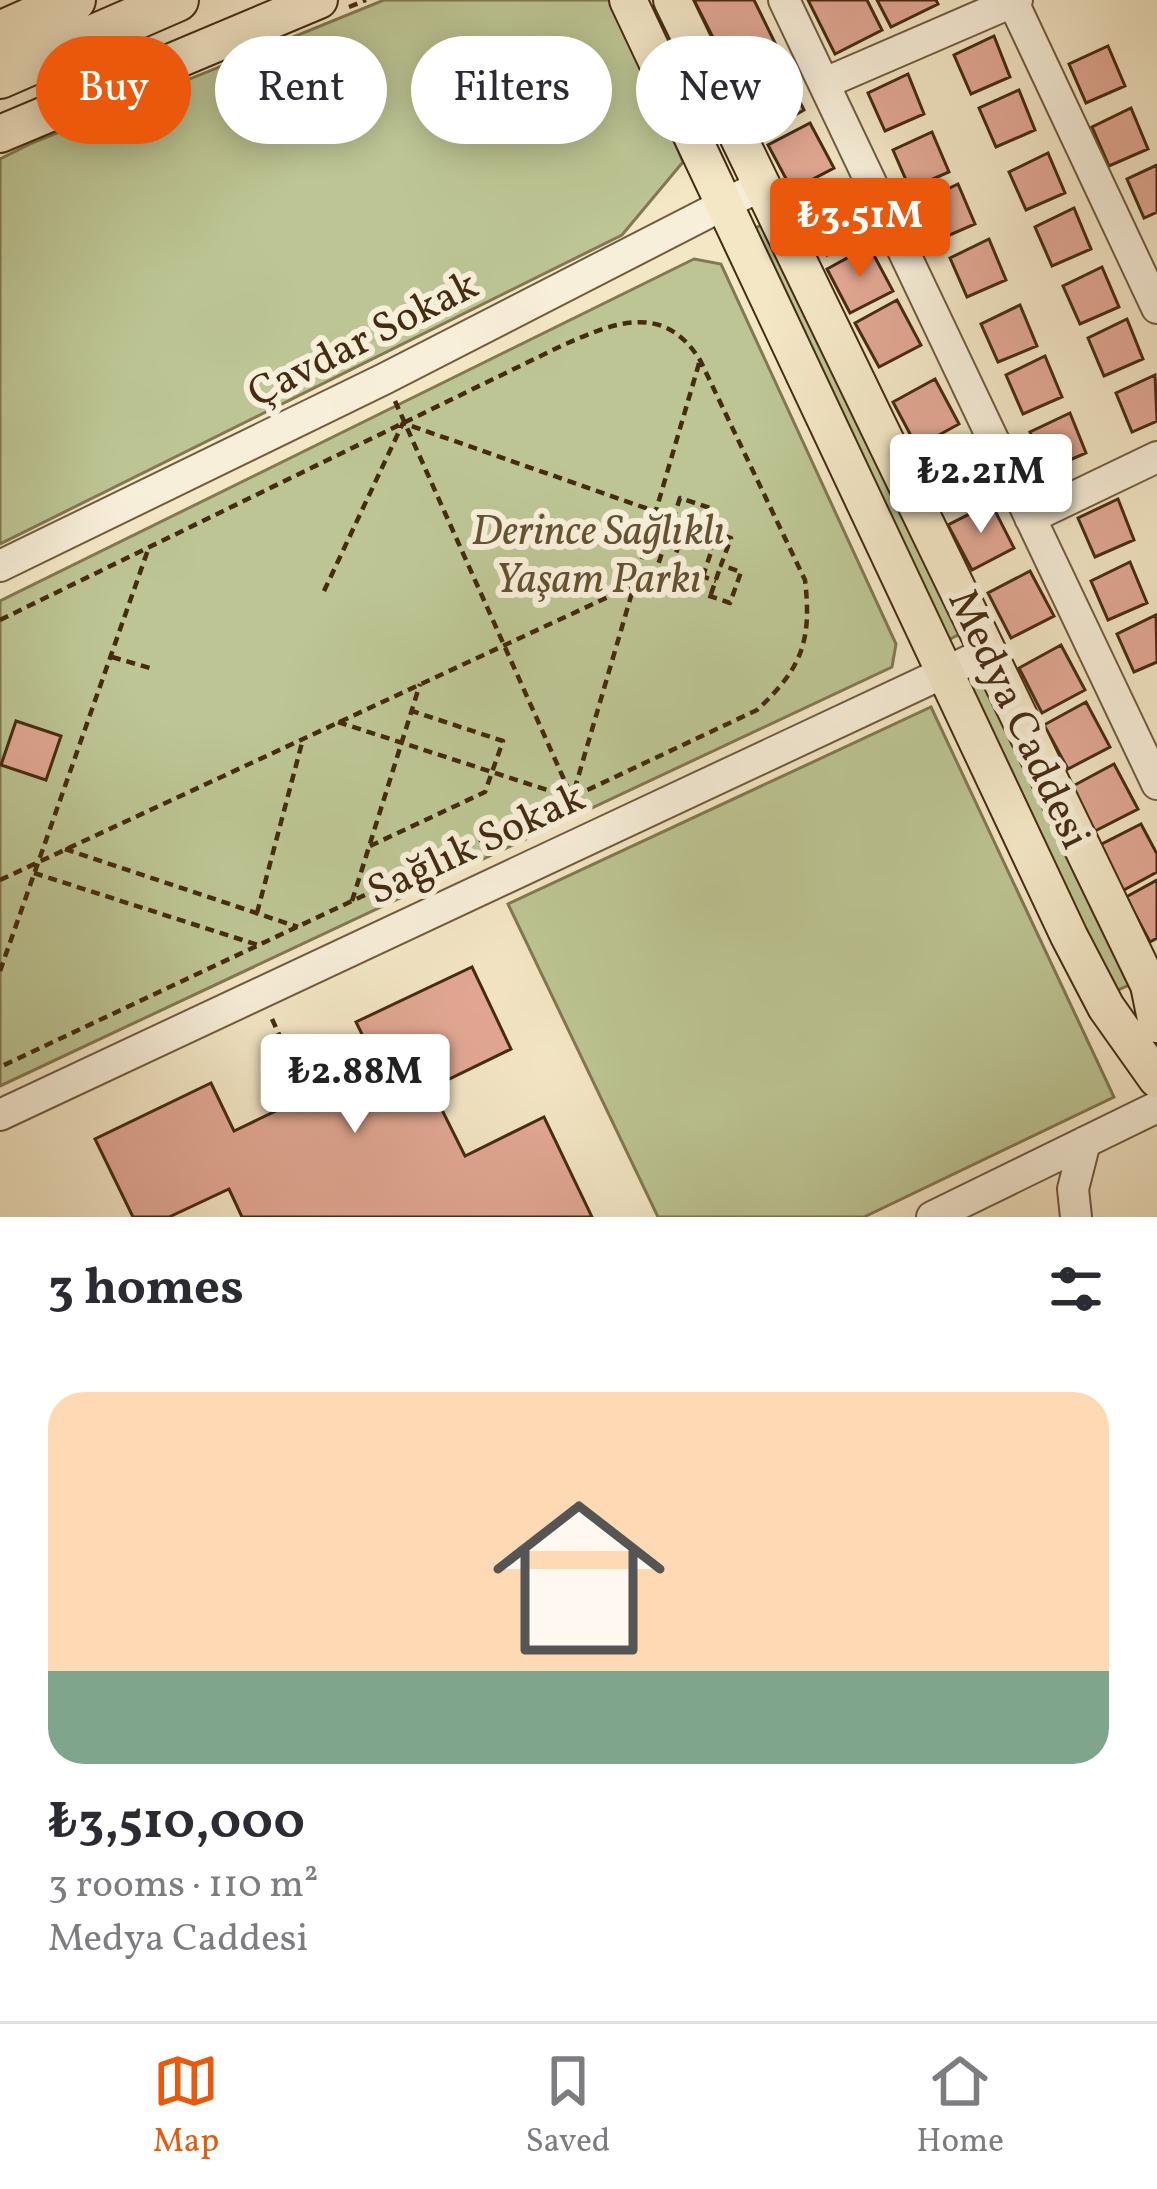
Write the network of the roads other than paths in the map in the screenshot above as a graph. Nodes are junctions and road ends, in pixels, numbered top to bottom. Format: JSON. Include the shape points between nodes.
{"nodes":[{"id":1,"x":74,"y":0,"type":"edge"},
{"id":2,"x":177,"y":0,"type":"edge"},
{"id":3,"x":320,"y":0,"type":"edge"},
{"id":4,"x":628,"y":0,"type":"edge"},
{"id":5,"x":673,"y":0,"type":"edge"},
{"id":6,"x":784,"y":0,"type":"edge"},
{"id":7,"x":1015,"y":1,"type":"edge"},
{"id":8,"x":0,"y":33,"type":"edge"},
{"id":9,"x":0,"y":77,"type":"edge"},
{"id":10,"x":825,"y":83,"type":"junction"},
{"id":11,"x":0,"y":134,"type":"edge"},
{"id":12,"x":762,"y":184,"type":"junction"},
{"id":13,"x":724,"y":204,"type":"junction"},
{"id":14,"x":1157,"y":308,"type":"edge"},
{"id":15,"x":1157,"y":457,"type":"edge"},
{"id":16,"x":1030,"y":518,"type":"junction"},
{"id":17,"x":0,"y":566,"type":"edge"},
{"id":18,"x":988,"y":652,"type":"junction"},
{"id":19,"x":945,"y":672,"type":"junction"},
{"id":20,"x":1157,"y":784,"type":"edge"},
{"id":21,"x":1153,"y":984,"type":"edge"},
{"id":22,"x":1106,"y":1007,"type":"junction"},
{"id":23,"x":1157,"y":1024,"type":"edge"},
{"id":24,"x":1157,"y":1079,"type":"edge"},
{"id":25,"x":1157,"y":1107,"type":"edge"},
{"id":26,"x":0,"y":1115,"type":"edge"},
{"id":27,"x":1085,"y":1142,"type":"junction"},
{"id":28,"x":932,"y":1217,"type":"edge"},
{"id":29,"x":1076,"y":1217,"type":"edge"}],
"edges":[{"from":1,"to":8,"type":"highway"},
{"from":2,"to":9,"type":"highway"},
{"from":3,"to":11,"type":"main road"},
{"from":4,"to":13,"type":"main road","name":"Medya Caddesi"},
{"from":5,"to":12,"type":"main road","name":"Medya Caddesi"},
{"from":6,"to":10,"type":"street"},
{"from":7,"to":10,"type":"street"},
{"from":7,"to":14,"type":"street"},
{"from":10,"to":16,"type":"street"},
{"from":12,"to":13,"type":"street","name":"Çavdar Sokak"},
{"from":12,"to":18,"type":"main road","name":"Medya Caddesi"},
{"from":13,"to":17,"type":"street","name":"Çavdar Sokak"},
{"from":13,"to":19,"type":"main road","name":"Medya Caddesi"},
{"from":15,"to":16,"type":"street"},
{"from":16,"to":20,"type":"street"},
{"from":18,"to":19,"type":"street","name":"Sağlık Sokak"},
{"from":18,"to":21,"type":"main road","name":"Medya Caddesi"},
{"from":19,"to":22,"type":"main road","name":"Medya Caddesi"},
{"from":19,"to":26,"type":"street","name":"Sağlık Sokak"},
{"from":21,"to":22,"type":"street"},
{"from":21,"to":23,"type":"main road","name":"Medya Caddesi"},
{"from":22,"to":24,"type":"main road","name":"Medya Caddesi"},
{"from":25,"to":27,"type":"street"},
{"from":27,"to":28,"type":"street"},
{"from":27,"to":29,"type":"street","via":[[1072,1190]]}]}
